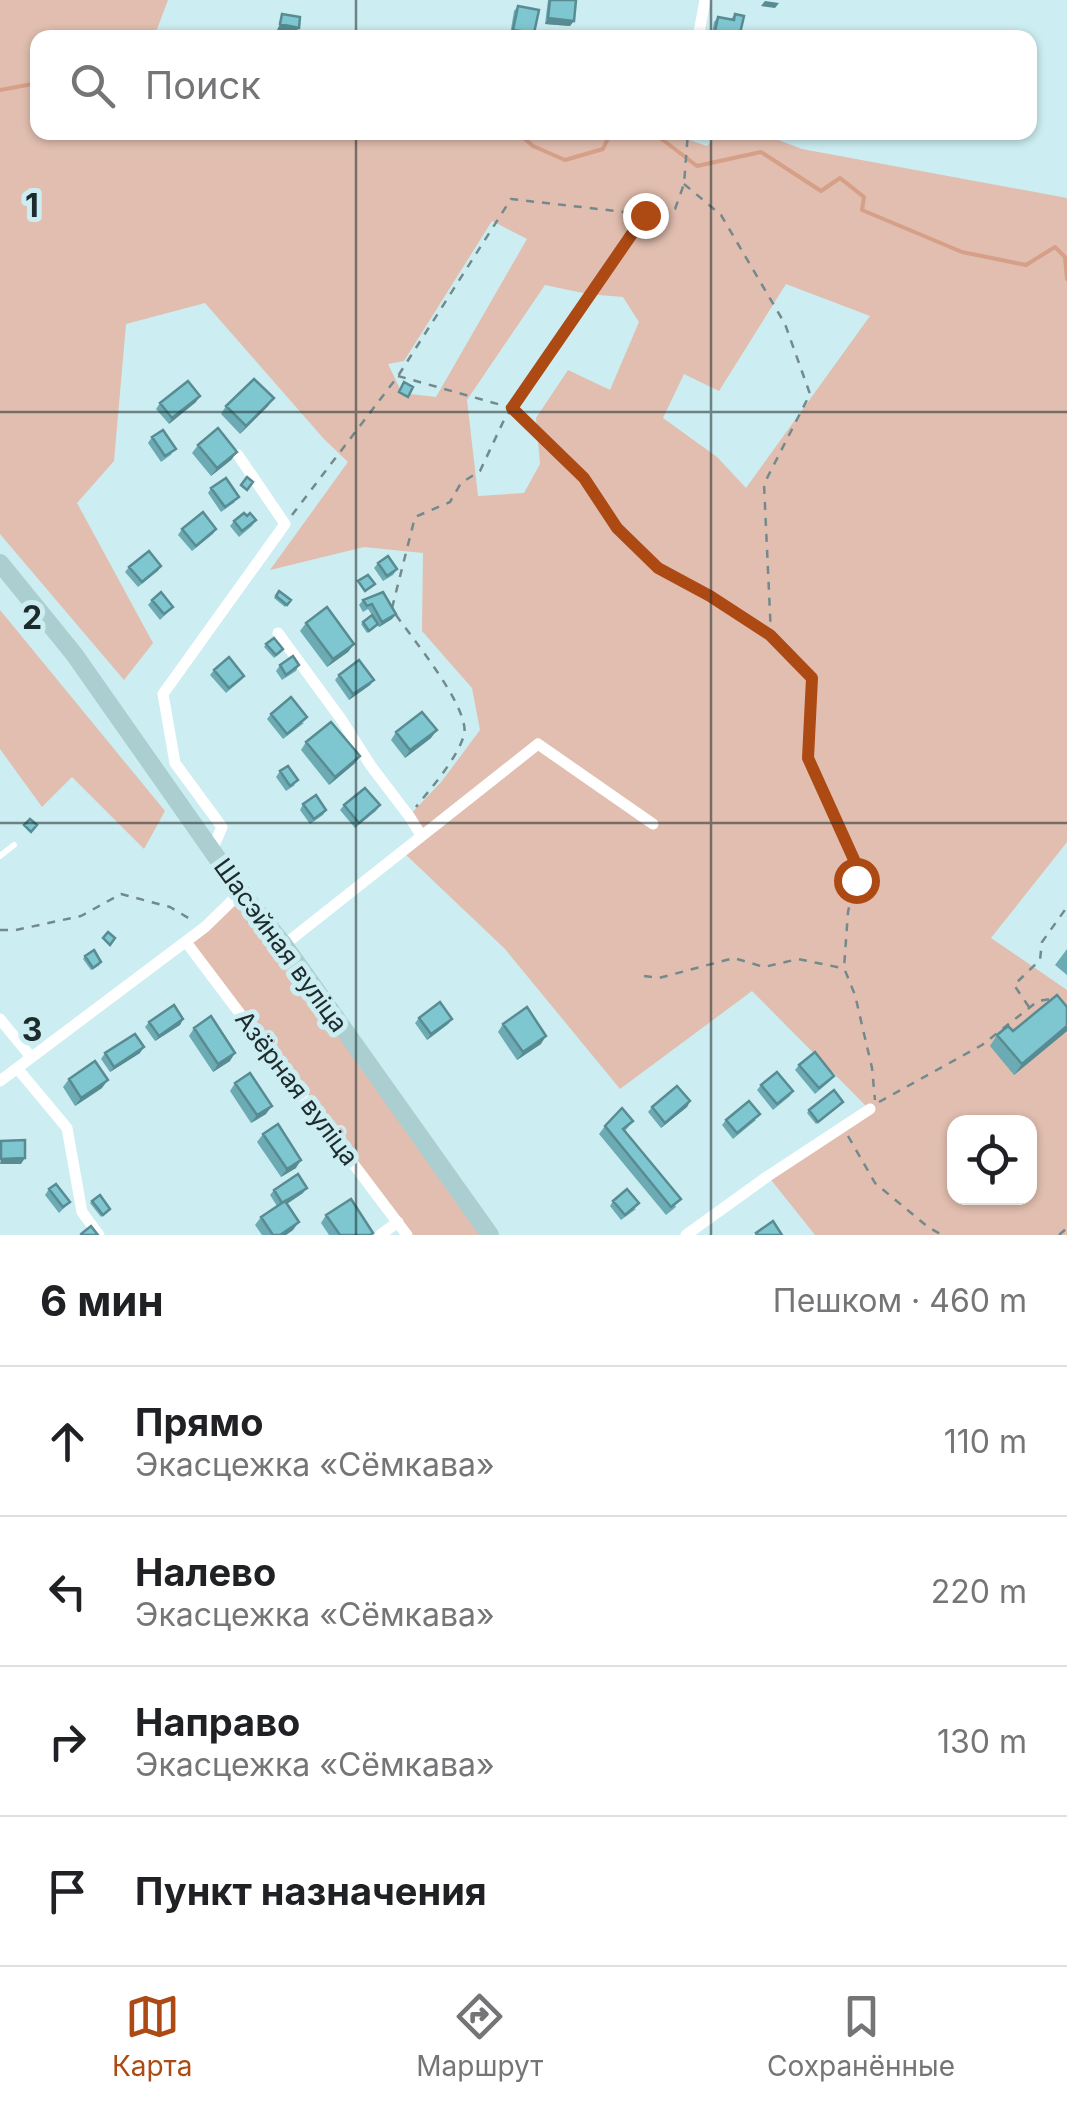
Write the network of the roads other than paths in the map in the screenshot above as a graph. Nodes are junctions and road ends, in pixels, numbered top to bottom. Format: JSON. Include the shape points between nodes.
{"nodes":[{"id":1,"x":705,"y":0,"type":"edge"},
{"id":2,"x":699,"y":30,"type":"edge"},
{"id":3,"x":238,"y":455,"type":"edge"},
{"id":4,"x":0,"y":563,"type":"edge"},
{"id":5,"x":278,"y":633,"type":"dead end"},
{"id":6,"x":654,"y":824,"type":"dead end"},
{"id":7,"x":421,"y":835,"type":"junction"},
{"id":8,"x":14,"y":845,"type":"dead end"},
{"id":9,"x":212,"y":850,"type":"junction"},
{"id":10,"x":0,"y":856,"type":"edge"},
{"id":11,"x":241,"y":892,"type":"junction"},
{"id":12,"x":186,"y":942,"type":"junction"},
{"id":13,"x":284,"y":946,"type":"junction"},
{"id":14,"x":0,"y":1018,"type":"edge"},
{"id":15,"x":31,"y":1057,"type":"junction"},
{"id":16,"x":17,"y":1068,"type":"junction"},
{"id":17,"x":0,"y":1081,"type":"edge"},
{"id":18,"x":872,"y":1107,"type":"road end"},
{"id":19,"x":398,"y":1222,"type":"junction"},
{"id":20,"x":99,"y":1235,"type":"edge"},
{"id":21,"x":380,"y":1235,"type":"edge"},
{"id":22,"x":407,"y":1235,"type":"edge"},
{"id":23,"x":490,"y":1235,"type":"edge"},
{"id":24,"x":686,"y":1235,"type":"edge"}],
"edges":[{"from":1,"to":2,"type":"street"},
{"from":3,"to":9,"type":"street","via":[[285,524],[164,694],[175,763],[222,827]]},
{"from":4,"to":9,"type":"main road","name":"Шасэйная вуліца","via":[[74,654]]},
{"from":5,"to":7,"type":"street"},
{"from":6,"to":7,"type":"street","via":[[538,744]]},
{"from":7,"to":13,"type":"street"},
{"from":8,"to":10,"type":"lane"},
{"from":9,"to":11,"type":"main road","name":"Шасэйная вуліца"},
{"from":11,"to":12,"type":"street"},
{"from":11,"to":13,"type":"main road","name":"Шасэйная вуліца"},
{"from":12,"to":15,"type":"street"},
{"from":12,"to":19,"type":"street","name":"Азёрная вуліца"},
{"from":13,"to":23,"type":"main road","name":"Шасэйная вуліца"},
{"from":14,"to":15,"type":"street"},
{"from":15,"to":16,"type":"street"},
{"from":16,"to":17,"type":"street"},
{"from":16,"to":20,"type":"street","via":[[66,1128],[82,1212]]},
{"from":18,"to":24,"type":"street"},
{"from":19,"to":21,"type":"street"},
{"from":19,"to":22,"type":"street","name":"Азёрная вуліца"}]}
